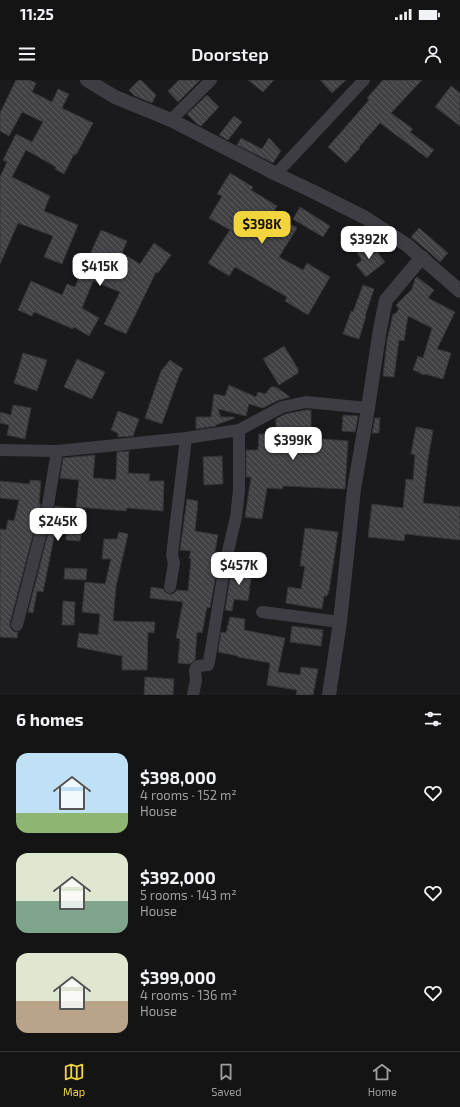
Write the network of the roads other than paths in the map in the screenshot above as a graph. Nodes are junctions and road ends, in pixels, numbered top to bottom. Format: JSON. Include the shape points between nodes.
{"nodes":[{"id":1,"x":87,"y":80,"type":"edge"},
{"id":2,"x":211,"y":80,"type":"edge"},
{"id":3,"x":364,"y":80,"type":"edge"},
{"id":4,"x":171,"y":120,"type":"junction"},
{"id":5,"x":276,"y":174,"type":"junction"},
{"id":6,"x":422,"y":258,"type":"junction"},
{"id":7,"x":460,"y":291,"type":"edge"},
{"id":8,"x":368,"y":408,"type":"junction"},
{"id":9,"x":239,"y":430,"type":"junction"},
{"id":10,"x":186,"y":438,"type":"junction"},
{"id":11,"x":0,"y":450,"type":"edge"},
{"id":12,"x":57,"y":451,"type":"junction"},
{"id":13,"x":170,"y":587,"type":"dead end"},
{"id":14,"x":262,"y":612,"type":"dead end"},
{"id":15,"x":340,"y":622,"type":"junction"},
{"id":16,"x":17,"y":625,"type":"dead end"},
{"id":17,"x":193,"y":695,"type":"edge"},
{"id":18,"x":329,"y":695,"type":"edge"}],
"edges":[{"from":1,"to":4,"type":"street","via":[[115,97]]},
{"from":2,"to":4,"type":"street"},
{"from":3,"to":5,"type":"street"},
{"from":4,"to":5,"type":"street"},
{"from":5,"to":6,"type":"street","via":[[364,217]]},
{"from":6,"to":7,"type":"street"},
{"from":6,"to":8,"type":"street","via":[[386,300]]},
{"from":8,"to":9,"type":"street","via":[[306,402],[282,407]]},
{"from":8,"to":15,"type":"street","via":[[354,489]]},
{"from":9,"to":10,"type":"street"},
{"from":9,"to":17,"type":"street","via":[[239,490],[236,517],[225,564],[209,662],[208,665],[196,668]]},
{"from":10,"to":12,"type":"street"},
{"from":10,"to":13,"type":"street"},
{"from":11,"to":12,"type":"street"},
{"from":12,"to":16,"type":"street","via":[[48,505]]},
{"from":14,"to":15,"type":"street"},
{"from":15,"to":18,"type":"street"}]}
